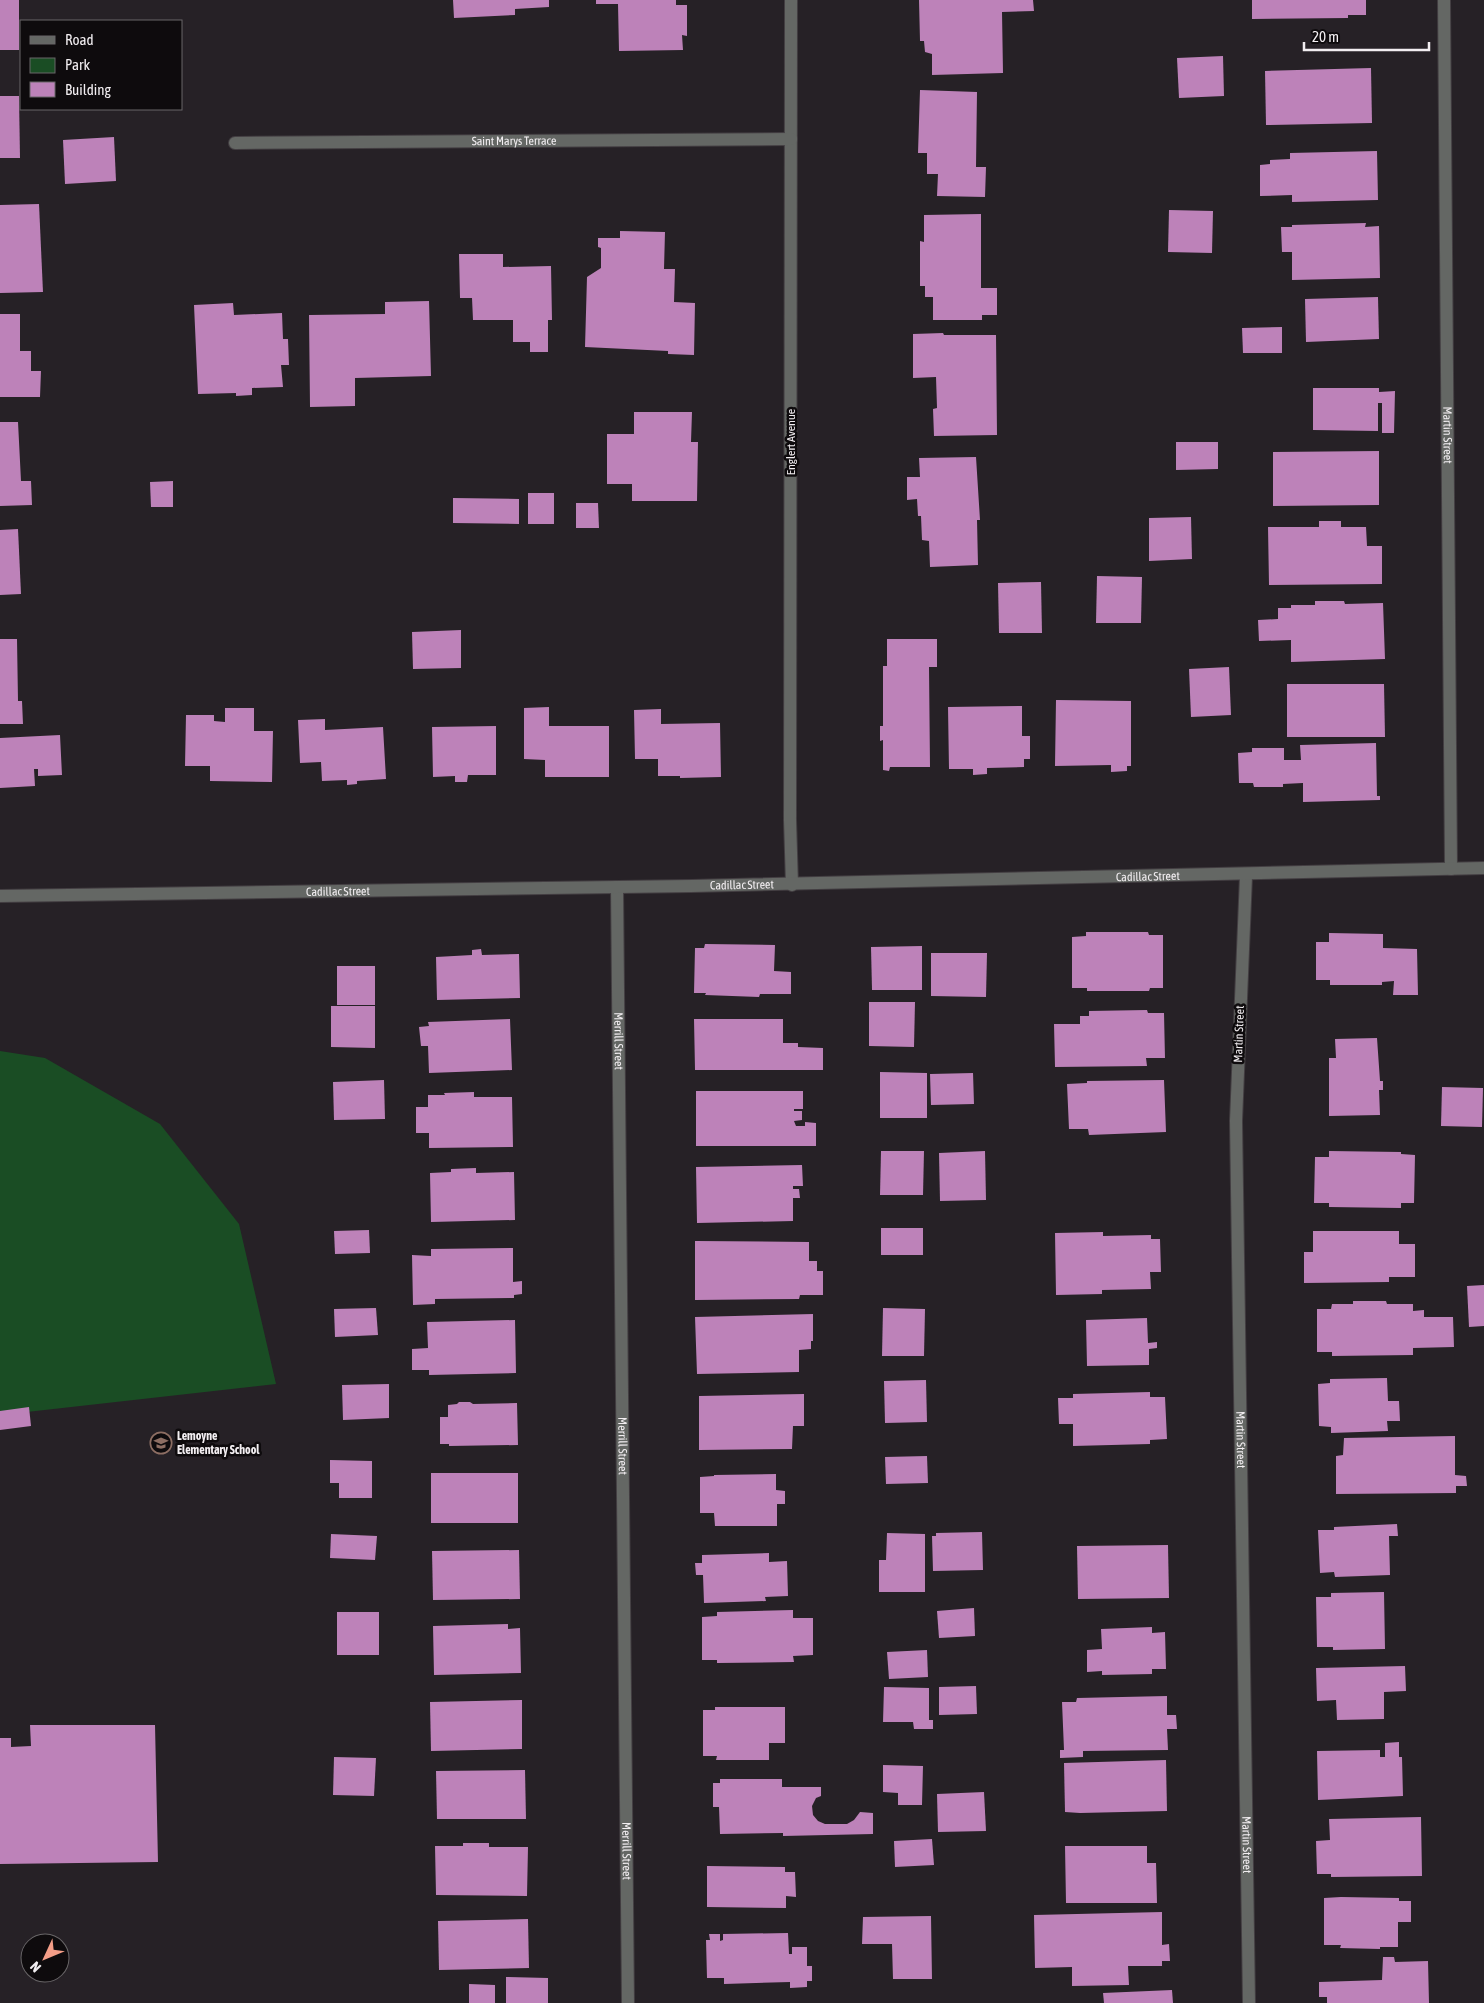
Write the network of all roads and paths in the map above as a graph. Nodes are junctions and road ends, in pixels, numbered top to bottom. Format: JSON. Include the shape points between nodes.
{"nodes":[{"id":1,"x":791,"y":0,"type":"edge"},
{"id":2,"x":1444,"y":0,"type":"edge"},
{"id":3,"x":791,"y":139,"type":"junction"},
{"id":4,"x":236,"y":143,"type":"dead end"},
{"id":5,"x":1484,"y":868,"type":"edge"},
{"id":6,"x":1451,"y":869,"type":"junction"},
{"id":7,"x":1246,"y":876,"type":"junction"},
{"id":8,"x":792,"y":884,"type":"junction"},
{"id":9,"x":617,"y":887,"type":"junction"},
{"id":10,"x":0,"y":896,"type":"edge"},
{"id":11,"x":628,"y":2003,"type":"edge"},
{"id":12,"x":1249,"y":2003,"type":"edge"}],
"edges":[{"from":1,"to":3,"type":"street","name":"Englert Avenue"},
{"from":2,"to":6,"type":"street","name":"Martin Street"},
{"from":3,"to":4,"type":"street","name":"Saint Marys Terrace"},
{"from":3,"to":8,"type":"street","name":"Englert Avenue"},
{"from":5,"to":6,"type":"street","name":"Cadillac Street"},
{"from":6,"to":7,"type":"street","name":"Cadillac Street"},
{"from":7,"to":8,"type":"street","name":"Cadillac Street"},
{"from":7,"to":12,"type":"street","name":"Martin Street","via":[[1236,1121]]},
{"from":8,"to":9,"type":"street","name":"Cadillac Street"},
{"from":9,"to":10,"type":"street","name":"Cadillac Street"},
{"from":9,"to":11,"type":"street","name":"Merrill Street"}]}
